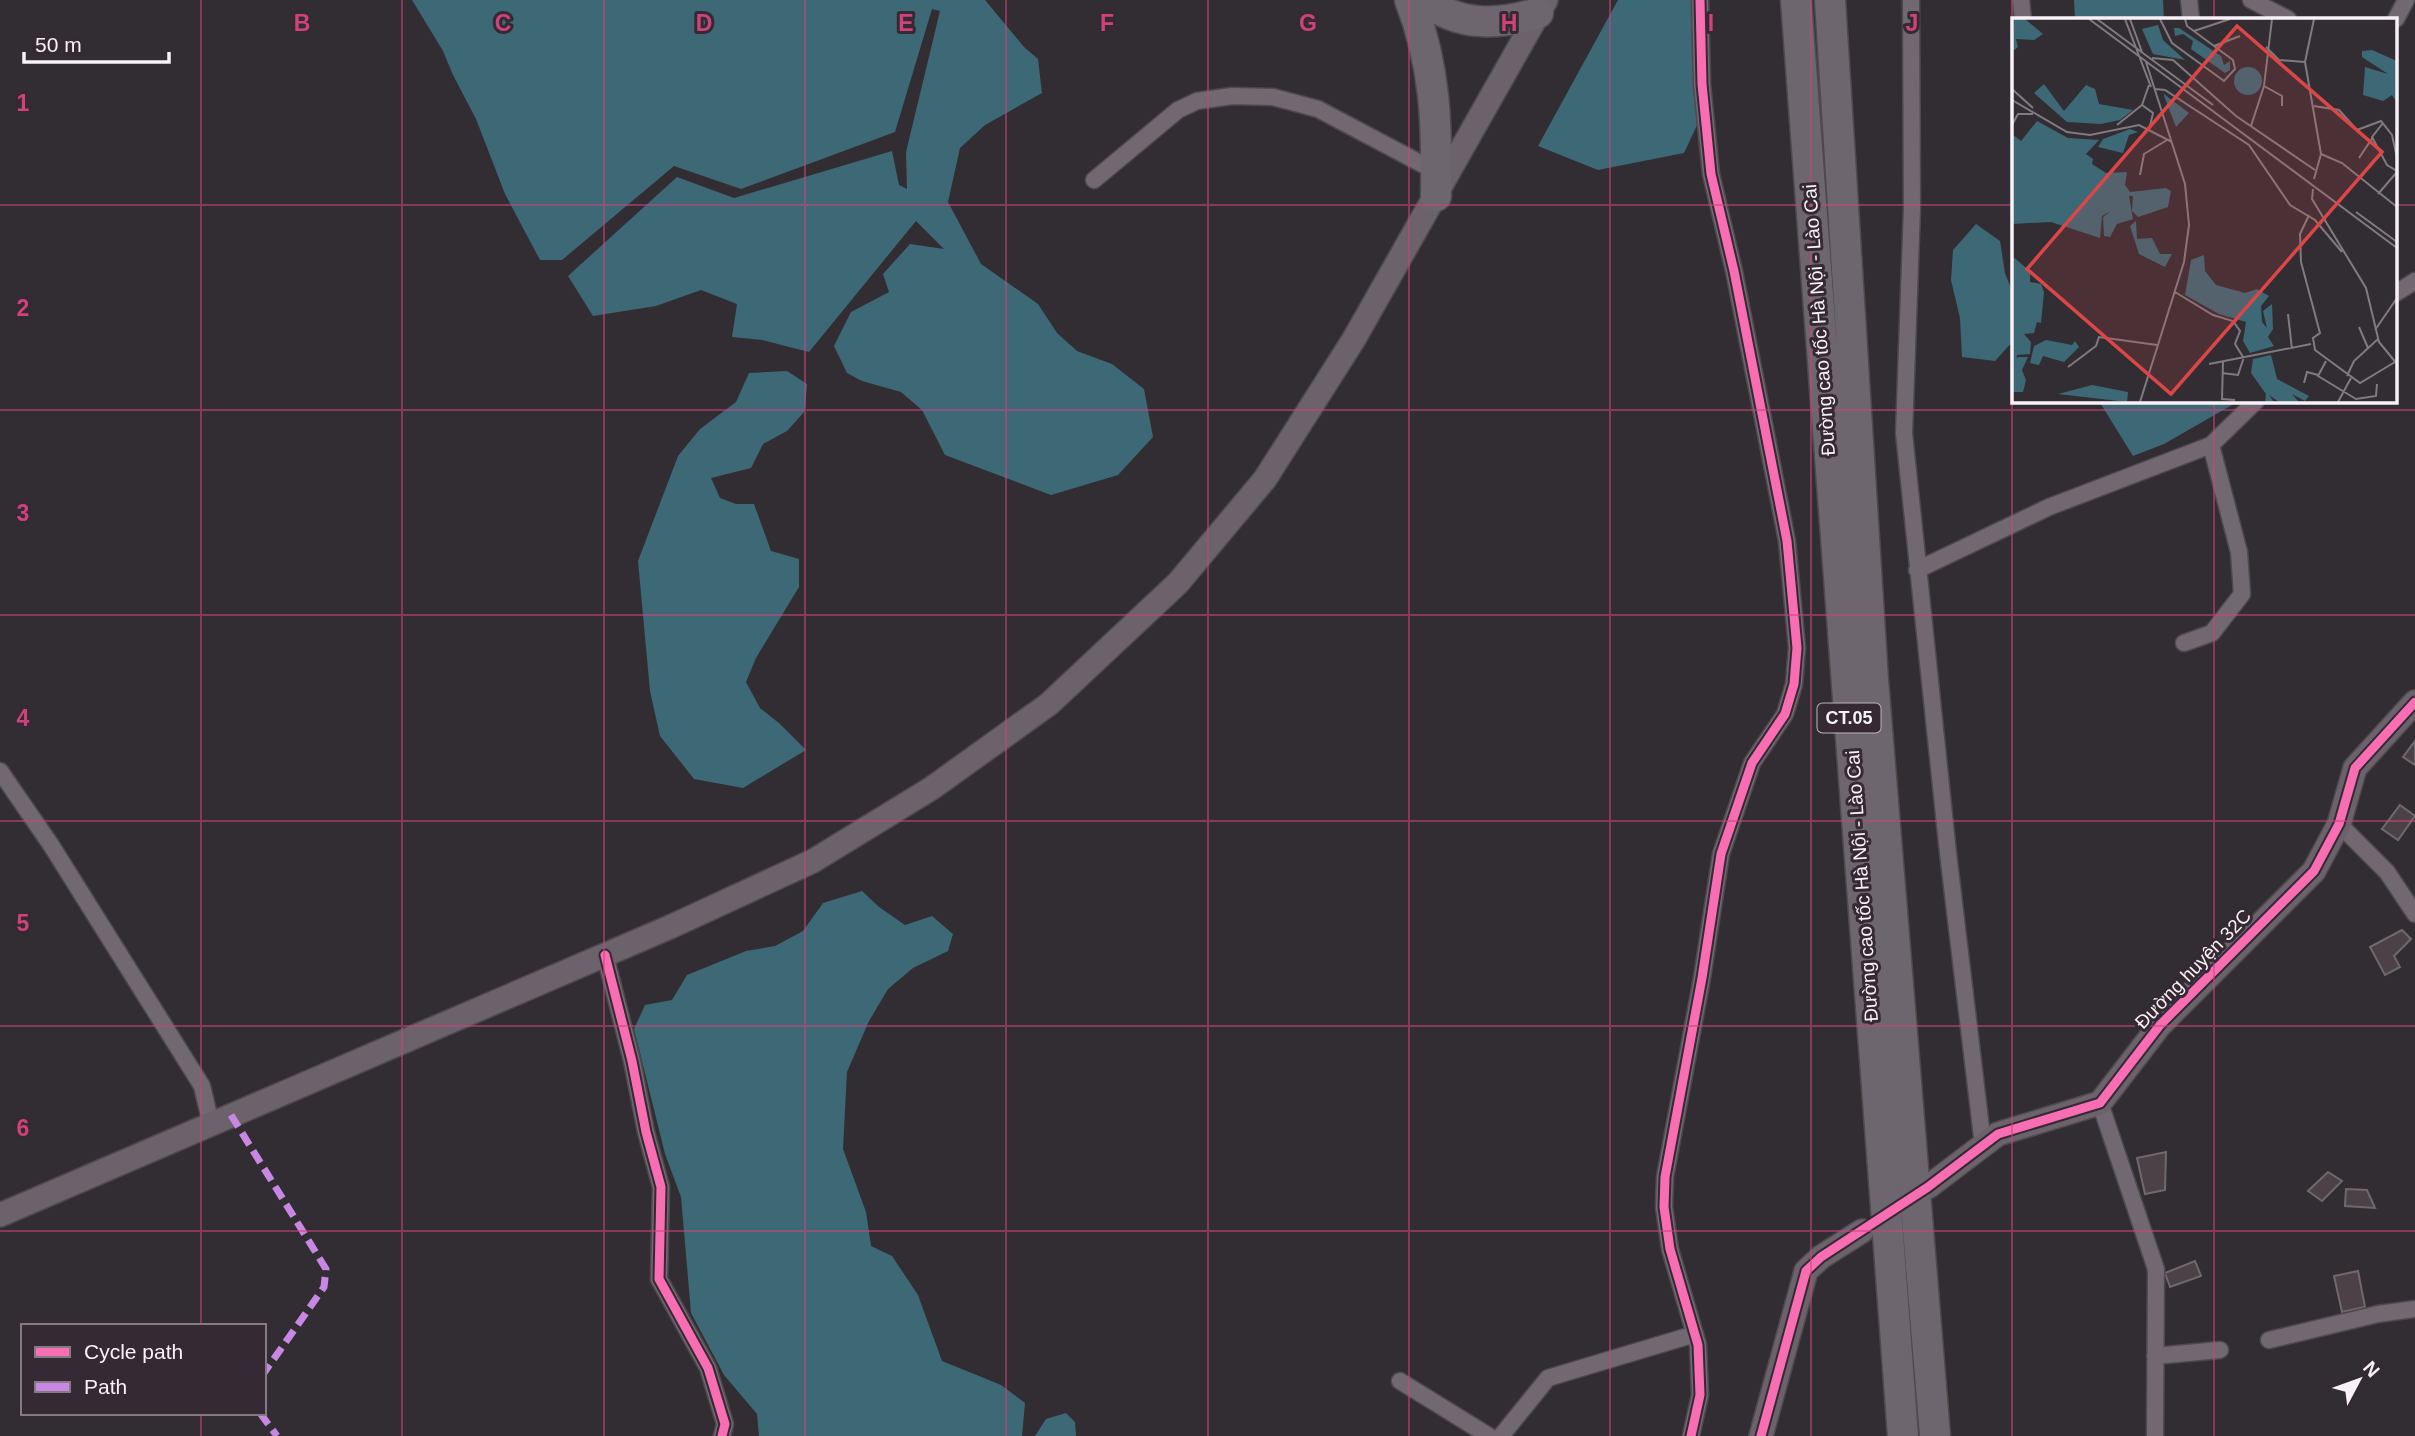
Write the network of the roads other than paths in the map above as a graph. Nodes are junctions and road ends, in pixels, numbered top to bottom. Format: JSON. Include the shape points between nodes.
{"nodes":[{"id":1,"x":1410,"y":0,"type":"edge"},
{"id":2,"x":1425,"y":0,"type":"edge"},
{"id":3,"x":1435,"y":0,"type":"edge"},
{"id":4,"x":1457,"y":0,"type":"edge"},
{"id":5,"x":1700,"y":0,"type":"edge"},
{"id":6,"x":1796,"y":0,"type":"edge"},
{"id":7,"x":1830,"y":0,"type":"edge"},
{"id":8,"x":1911,"y":0,"type":"edge"},
{"id":9,"x":2021,"y":0,"type":"edge"},
{"id":10,"x":2189,"y":0,"type":"edge"},
{"id":11,"x":2251,"y":0,"type":"edge"},
{"id":12,"x":2406,"y":0,"type":"edge"},
{"id":13,"x":1542,"y":6,"type":"edge"},
{"id":14,"x":2023,"y":18,"type":"edge"},
{"id":15,"x":2190,"y":18,"type":"edge"},
{"id":16,"x":2286,"y":18,"type":"edge"},
{"id":17,"x":2397,"y":18,"type":"edge"},
{"id":18,"x":1094,"y":180,"type":"dead end"},
{"id":19,"x":1436,"y":184,"type":"junction"},
{"id":20,"x":2415,"y":281,"type":"edge"},
{"id":21,"x":2398,"y":292,"type":"edge"},
{"id":22,"x":2255,"y":402,"type":"edge"},
{"id":23,"x":2211,"y":445,"type":"junction"},
{"id":24,"x":1917,"y":570,"type":"junction"},
{"id":25,"x":2184,"y":643,"type":"dead end"},
{"id":26,"x":2415,"y":702,"type":"edge"},
{"id":27,"x":0,"y":771,"type":"edge"},
{"id":28,"x":2339,"y":824,"type":"junction"},
{"id":29,"x":2415,"y":914,"type":"edge"},
{"id":30,"x":605,"y":955,"type":"junction"},
{"id":31,"x":2100,"y":1103,"type":"junction"},
{"id":32,"x":211,"y":1124,"type":"junction"},
{"id":33,"x":1983,"y":1145,"type":"junction"},
{"id":34,"x":1928,"y":1187,"type":"dead end"},
{"id":35,"x":0,"y":1214,"type":"edge"},
{"id":36,"x":1862,"y":1231,"type":"dead end"},
{"id":37,"x":2415,"y":1310,"type":"edge"},
{"id":38,"x":1695,"y":1335,"type":"junction"},
{"id":39,"x":2269,"y":1340,"type":"dead end"},
{"id":40,"x":2220,"y":1350,"type":"dead end"},
{"id":41,"x":2155,"y":1356,"type":"junction"},
{"id":42,"x":1400,"y":1381,"type":"dead end"},
{"id":43,"x":722,"y":1436,"type":"edge"},
{"id":44,"x":1489,"y":1436,"type":"edge"},
{"id":45,"x":1501,"y":1436,"type":"edge"},
{"id":46,"x":1691,"y":1436,"type":"edge"},
{"id":47,"x":1761,"y":1436,"type":"edge"},
{"id":48,"x":1903,"y":1436,"type":"edge"},
{"id":49,"x":1935,"y":1436,"type":"edge"},
{"id":50,"x":2155,"y":1436,"type":"edge"}],
"edges":[{"from":1,"to":19,"type":"highway","via":[[1432,75]]},
{"from":2,"to":13,"type":"highway","via":[[1441,12],[1467,20],[1511,21]]},
{"from":3,"to":4,"type":"highway"},
{"from":5,"to":38,"type":"street","via":[[1711,174],[1787,541],[1797,649],[1785,714],[1752,762],[1721,854],[1665,1177],[1670,1249]]},
{"from":6,"to":48,"type":"highway","name":"Đường cao tốc Hà Nội - Lào Cai","number":"CT.05"},
{"from":7,"to":49,"type":"highway","name":"Đường cao tốc Hà Nội - Lào Cai","number":"CT.05","via":[[1873,680]]},
{"from":8,"to":24,"type":"street","via":[[1912,208],[1904,432]]},
{"from":9,"to":14,"type":"street"},
{"from":10,"to":15,"type":"street"},
{"from":11,"to":16,"type":"street"},
{"from":12,"to":17,"type":"street"},
{"from":13,"to":19,"type":"main road"},
{"from":18,"to":19,"type":"street","via":[[1178,110],[1197,101],[1231,96],[1273,97],[1318,109]]},
{"from":19,"to":30,"type":"main road","via":[[1354,339],[1265,479],[1178,583],[1049,704],[932,788],[813,861]]},
{"from":20,"to":21,"type":"street"},
{"from":22,"to":23,"type":"street"},
{"from":23,"to":24,"type":"street","via":[[2049,507]]},
{"from":23,"to":25,"type":"street","via":[[2239,552],[2242,594],[2212,633]]},
{"from":24,"to":33,"type":"street"},
{"from":26,"to":28,"type":"main road","name":"Đường huyện 32C","via":[[2356,768]]},
{"from":27,"to":32,"type":"street","via":[[202,1086]]},
{"from":28,"to":29,"type":"street","via":[[2388,872]]},
{"from":28,"to":31,"type":"main road","name":"Đường huyện 32C","via":[[2314,872],[2160,1025]]},
{"from":30,"to":32,"type":"main road"},
{"from":30,"to":43,"type":"street","via":[[661,1187],[659,1279],[708,1368],[725,1424]]},
{"from":31,"to":33,"type":"main road","via":[[1998,1134]]},
{"from":31,"to":41,"type":"street","via":[[2156,1269]]},
{"from":32,"to":35,"type":"main road"},
{"from":33,"to":34,"type":"main road"},
{"from":36,"to":47,"type":"main road","via":[[1806,1271]]},
{"from":37,"to":39,"type":"street","via":[[2378,1314]]},
{"from":38,"to":45,"type":"street","via":[[1548,1378]]},
{"from":38,"to":46,"type":"street","via":[[1700,1395]]},
{"from":40,"to":41,"type":"street"},
{"from":41,"to":50,"type":"street"},
{"from":42,"to":44,"type":"street"}]}
